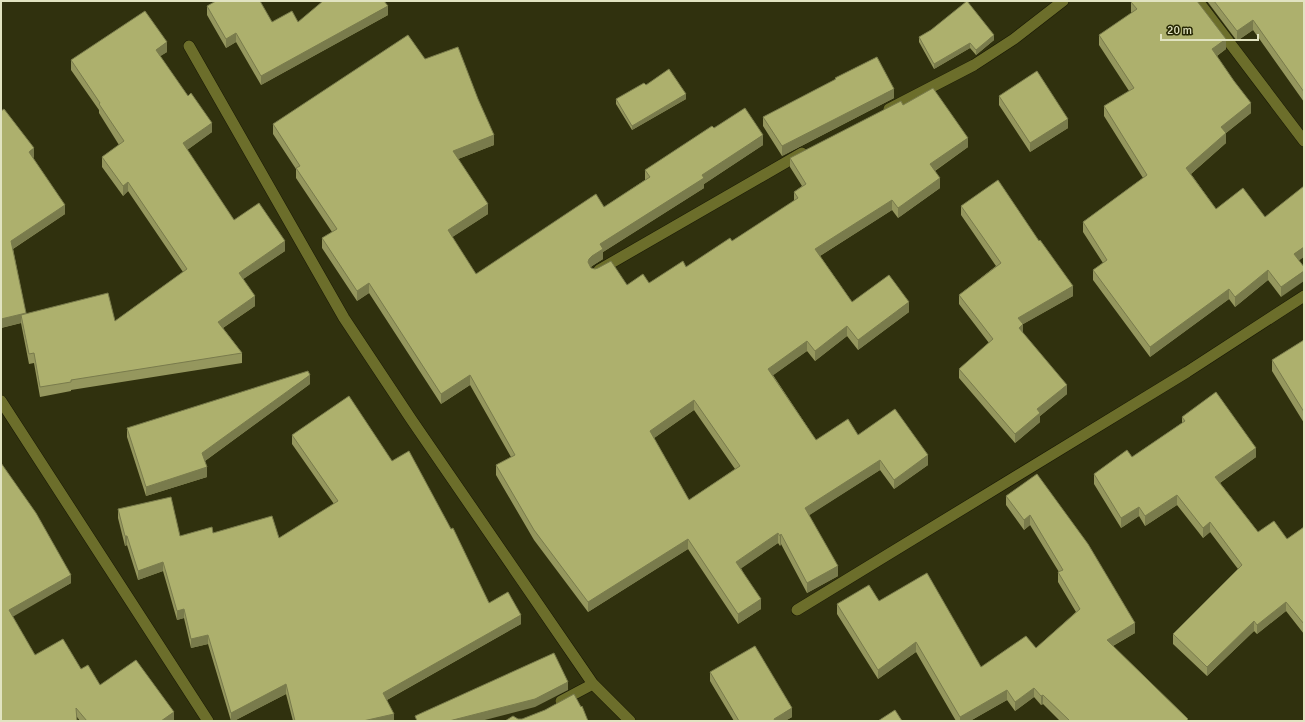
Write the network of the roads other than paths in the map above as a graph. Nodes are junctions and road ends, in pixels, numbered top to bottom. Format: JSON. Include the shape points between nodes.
{"nodes":[{"id":1,"x":1063,"y":1,"type":"edge"},
{"id":2,"x":1198,"y":1,"type":"edge"},
{"id":3,"x":189,"y":46,"type":"dead end"},
{"id":4,"x":877,"y":115,"type":"edge"},
{"id":5,"x":1304,"y":140,"type":"edge"},
{"id":6,"x":815,"y":147,"type":"edge"},
{"id":7,"x":595,"y":272,"type":"edge"},
{"id":8,"x":1304,"y":296,"type":"edge"},
{"id":9,"x":1,"y":401,"type":"edge"},
{"id":10,"x":797,"y":610,"type":"dead end"},
{"id":11,"x":593,"y":684,"type":"junction"},
{"id":12,"x":555,"y":705,"type":"edge"},
{"id":13,"x":208,"y":721,"type":"edge"},
{"id":14,"x":630,"y":721,"type":"edge"}],
"edges":[{"from":1,"to":4,"type":"street","via":[[1014,40],[974,65]]},
{"from":2,"to":5,"type":"street"},
{"from":3,"to":11,"type":"street","via":[[344,318]]},
{"from":6,"to":7,"type":"street"},
{"from":8,"to":10,"type":"street","via":[[1187,372]]},
{"from":9,"to":13,"type":"street"},
{"from":11,"to":12,"type":"street"},
{"from":11,"to":14,"type":"street"}]}
